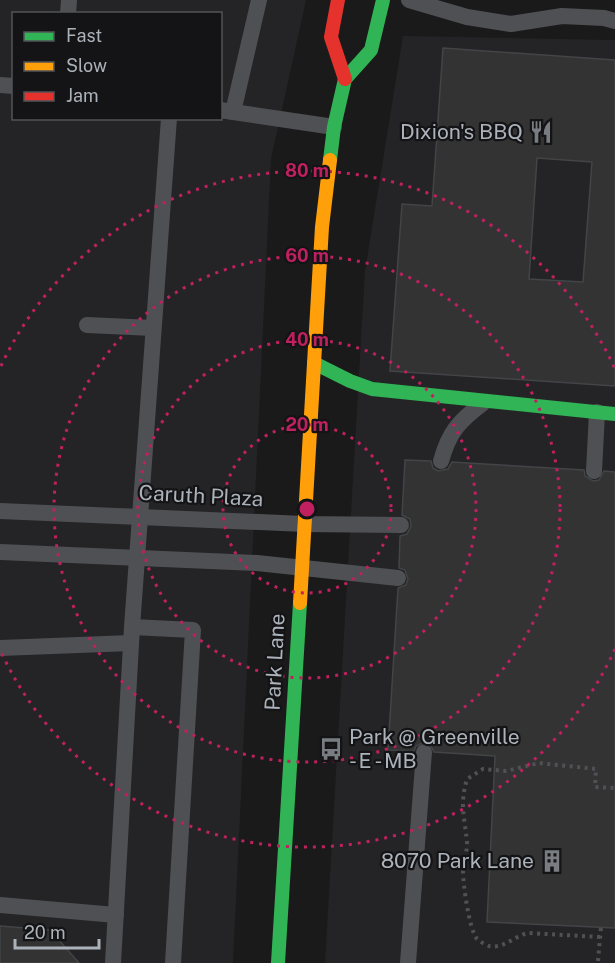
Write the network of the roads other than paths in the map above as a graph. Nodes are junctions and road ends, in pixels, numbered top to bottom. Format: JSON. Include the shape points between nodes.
{"nodes":[{"id":1,"x":259,"y":0,"type":"edge"},
{"id":2,"x":338,"y":0,"type":"edge"},
{"id":3,"x":383,"y":0,"type":"edge"},
{"id":4,"x":409,"y":0,"type":"edge"},
{"id":5,"x":615,"y":21,"type":"edge"},
{"id":6,"x":345,"y":79,"type":"junction"},
{"id":7,"x":227,"y":111,"type":"edge"},
{"id":8,"x":169,"y":120,"type":"edge"},
{"id":9,"x":334,"y":127,"type":"junction"},
{"id":10,"x":87,"y":325,"type":"dead end"},
{"id":11,"x":153,"y":328,"type":"junction"},
{"id":12,"x":314,"y":363,"type":"junction"},
{"id":13,"x":484,"y":402,"type":"junction"},
{"id":14,"x":597,"y":412,"type":"junction"},
{"id":15,"x":615,"y":414,"type":"edge"},
{"id":16,"x":441,"y":461,"type":"dead end"},
{"id":17,"x":594,"y":471,"type":"dead end"},
{"id":18,"x":0,"y":511,"type":"edge"},
{"id":19,"x":141,"y":516,"type":"junction"},
{"id":20,"x":304,"y":524,"type":"junction"},
{"id":21,"x":401,"y":525,"type":"dead end"},
{"id":22,"x":0,"y":552,"type":"edge"},
{"id":23,"x":138,"y":558,"type":"junction"},
{"id":24,"x":302,"y":567,"type":"junction"},
{"id":25,"x":398,"y":578,"type":"dead end"},
{"id":26,"x":131,"y":635,"type":"junction"},
{"id":27,"x":0,"y":648,"type":"edge"},
{"id":28,"x":424,"y":752,"type":"dead end"},
{"id":29,"x":0,"y":905,"type":"edge"},
{"id":30,"x":116,"y":915,"type":"junction"},
{"id":31,"x":114,"y":963,"type":"edge"},
{"id":32,"x":172,"y":963,"type":"edge"},
{"id":33,"x":278,"y":963,"type":"edge"},
{"id":34,"x":408,"y":963,"type":"edge"}],
"edges":[{"from":1,"to":7,"type":"lane"},
{"from":2,"to":6,"type":"main road","via":[[331,36]]},
{"from":3,"to":6,"type":"main road","name":"Park Lane","via":[[371,50]]},
{"from":4,"to":5,"type":"lane","via":[[468,17],[511,24],[562,16]]},
{"from":6,"to":9,"type":"main road","name":"Park Lane"},
{"from":7,"to":9,"type":"lane"},
{"from":8,"to":11,"type":"lane"},
{"from":9,"to":12,"type":"main road","name":"Park Lane","via":[[322,227]]},
{"from":10,"to":11,"type":"lane"},
{"from":11,"to":19,"type":"lane"},
{"from":12,"to":13,"type":"main road","via":[[372,389]]},
{"from":12,"to":20,"type":"main road","name":"Park Lane"},
{"from":13,"to":14,"type":"main road"},
{"from":13,"to":16,"type":"lane","via":[[464,418],[446,441]]},
{"from":14,"to":15,"type":"main road"},
{"from":14,"to":17,"type":"lane"},
{"from":18,"to":19,"type":"lane","name":"Caruth Plaza"},
{"from":19,"to":20,"type":"lane","name":"Caruth Plaza"},
{"from":19,"to":23,"type":"lane"},
{"from":20,"to":21,"type":"lane","name":"Caruth Plaza"},
{"from":20,"to":24,"type":"main road","name":"Park Lane"},
{"from":22,"to":23,"type":"lane"},
{"from":23,"to":24,"type":"lane"},
{"from":23,"to":26,"type":"lane"},
{"from":24,"to":25,"type":"lane"},
{"from":24,"to":33,"type":"main road","name":"Park Lane"},
{"from":26,"to":27,"type":"lane"},
{"from":26,"to":30,"type":"lane"},
{"from":26,"to":32,"type":"lane","via":[[193,630]]},
{"from":28,"to":34,"type":"lane"},
{"from":29,"to":30,"type":"lane"},
{"from":30,"to":31,"type":"lane"}]}
